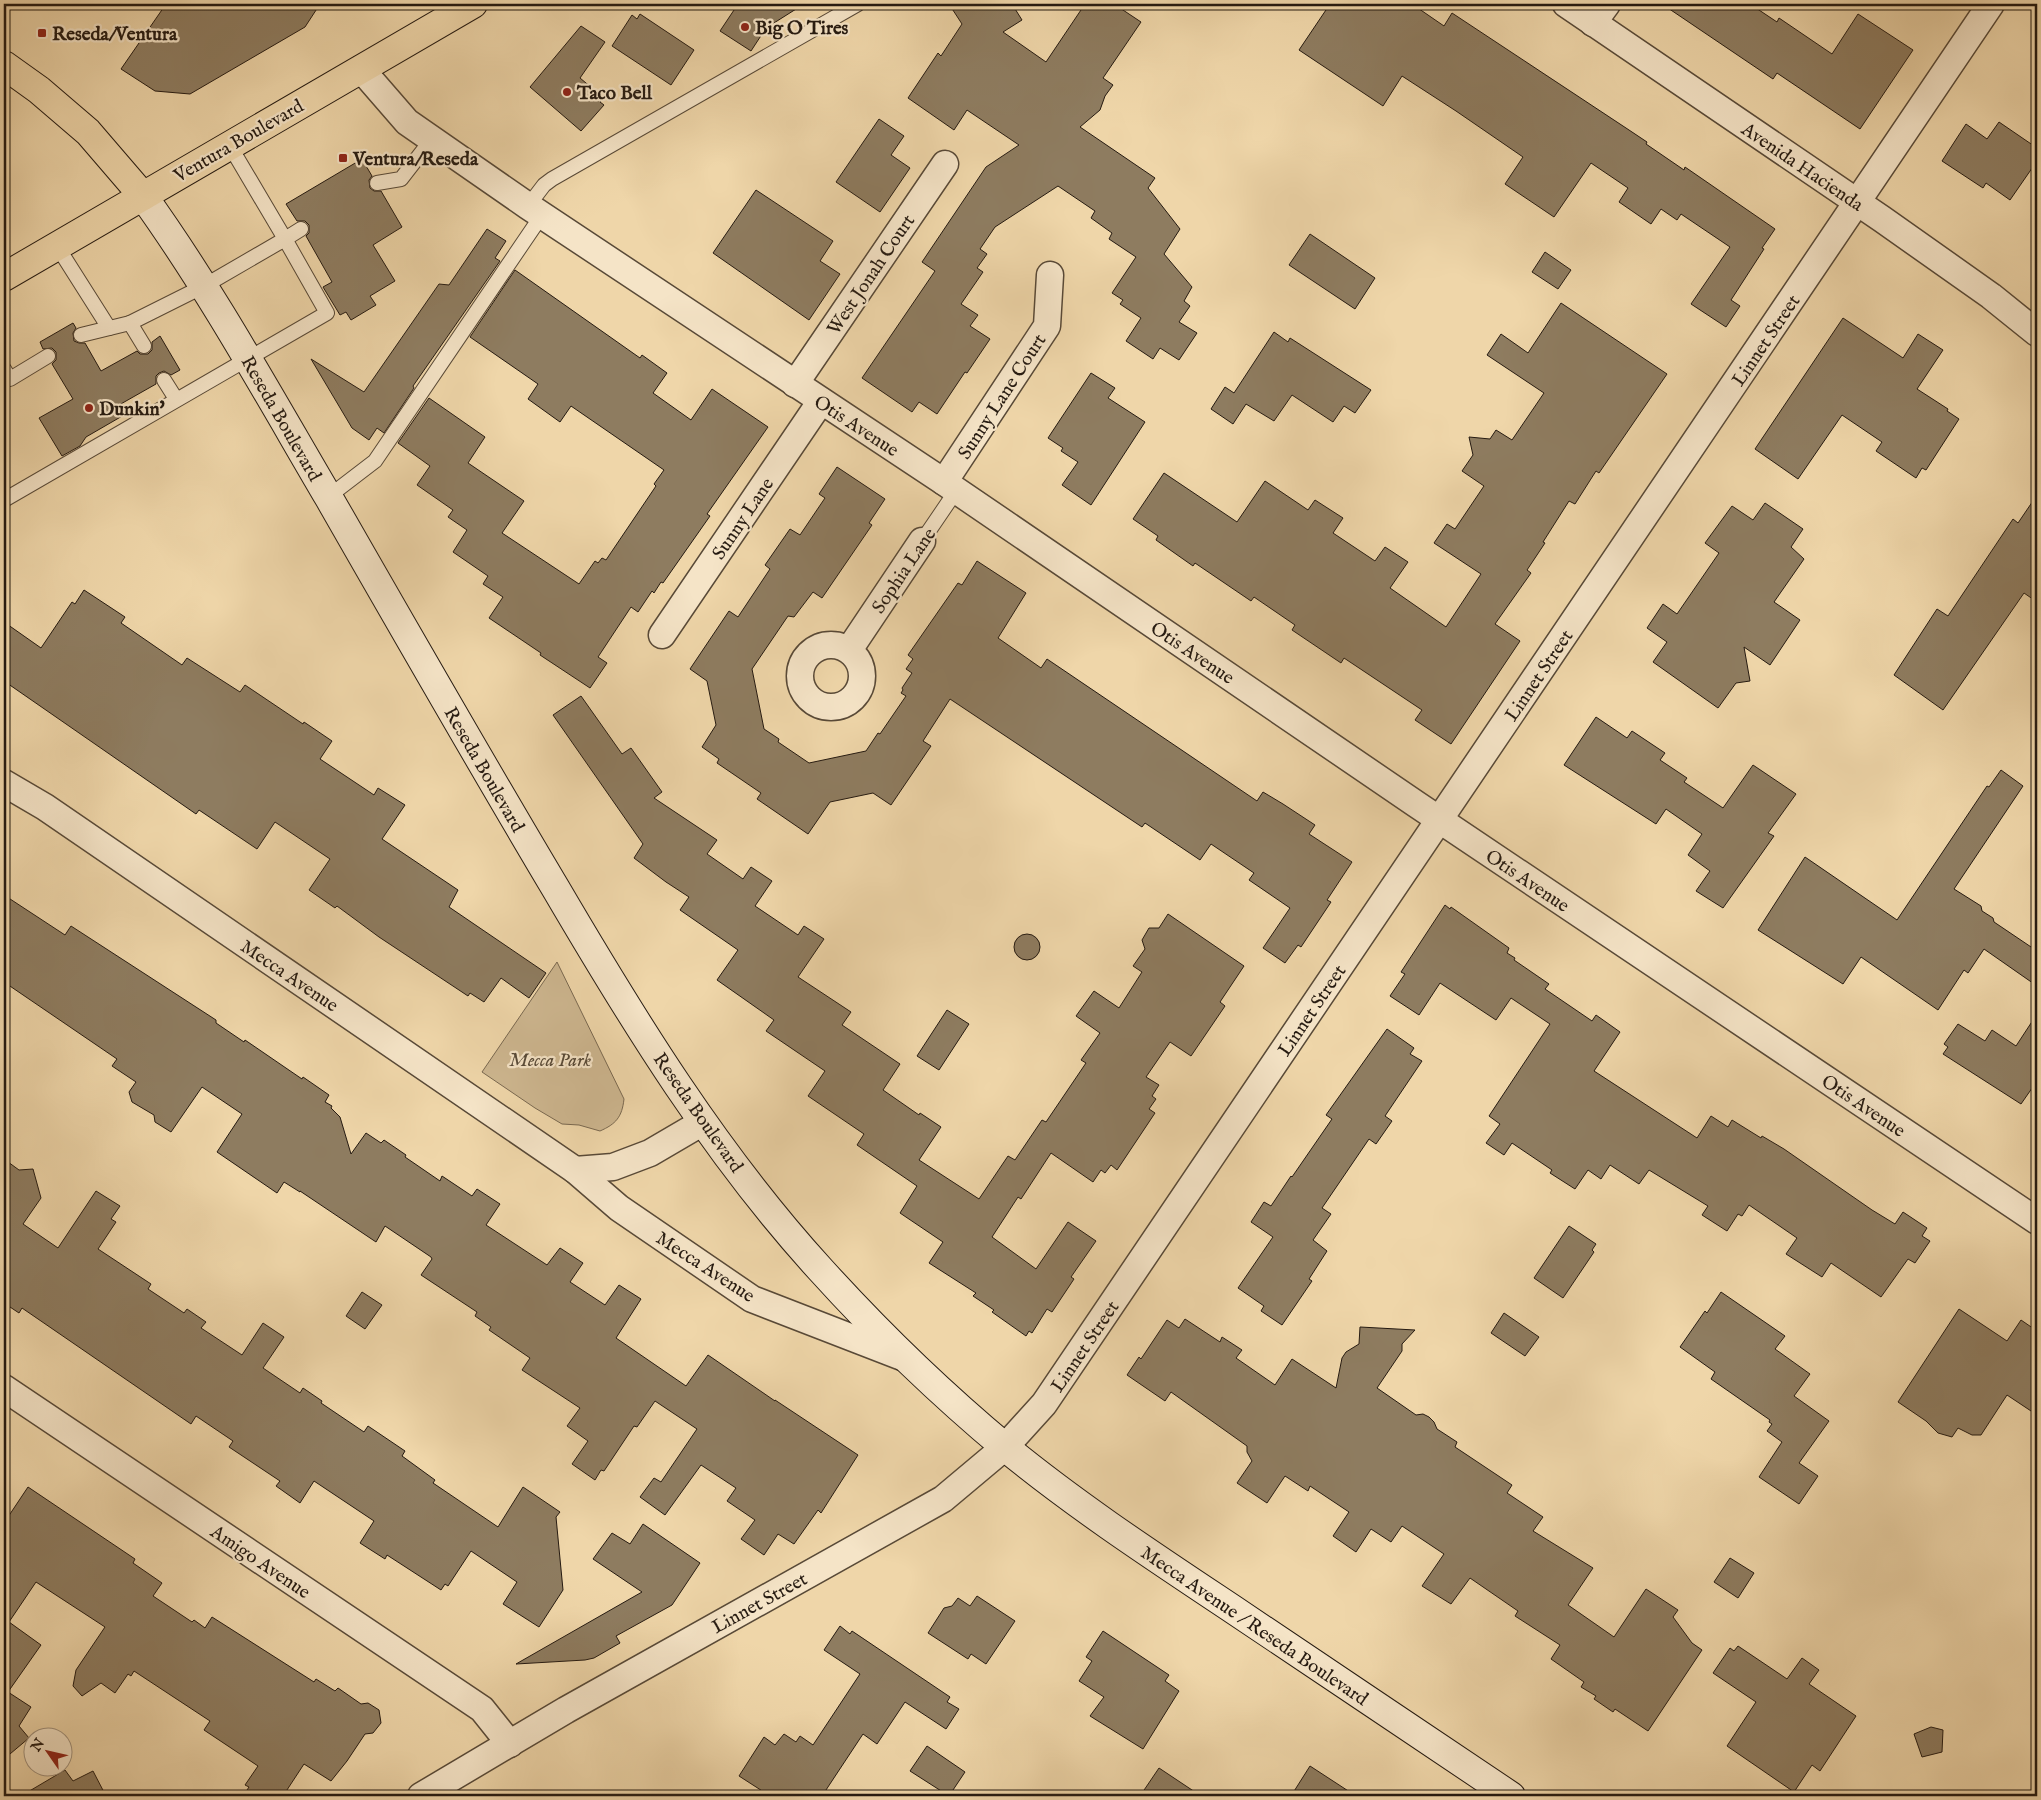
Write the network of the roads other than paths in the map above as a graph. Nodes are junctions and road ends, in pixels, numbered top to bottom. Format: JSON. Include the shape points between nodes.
{"nodes":[{"id":1,"x":473,"y":4,"type":"edge"},
{"id":2,"x":858,"y":4,"type":"edge"},
{"id":3,"x":1566,"y":4,"type":"edge"},
{"id":4,"x":1991,"y":4,"type":"edge"},
{"id":5,"x":1600,"y":13,"type":"edge"},
{"id":6,"x":4,"y":65,"type":"edge"},
{"id":7,"x":361,"y":69,"type":"junction"},
{"id":8,"x":432,"y":139,"type":"junction"},
{"id":9,"x":230,"y":146,"type":"junction"},
{"id":10,"x":945,"y":164,"type":"dead end"},
{"id":11,"x":377,"y":184,"type":"dead end"},
{"id":12,"x":143,"y":196,"type":"junction"},
{"id":13,"x":1857,"y":203,"type":"junction"},
{"id":14,"x":535,"y":210,"type":"junction"},
{"id":15,"x":302,"y":229,"type":"dead end"},
{"id":16,"x":285,"y":239,"type":"junction"},
{"id":17,"x":57,"y":246,"type":"junction"},
{"id":18,"x":1050,"y":276,"type":"dead end"},
{"id":19,"x":4,"y":277,"type":"edge"},
{"id":20,"x":204,"y":286,"type":"junction"},
{"id":21,"x":130,"y":323,"type":"junction"},
{"id":22,"x":109,"y":328,"type":"junction"},
{"id":23,"x":2037,"y":333,"type":"edge"},
{"id":24,"x":81,"y":336,"type":"dead end"},
{"id":25,"x":144,"y":346,"type":"dead end"},
{"id":26,"x":48,"y":356,"type":"dead end"},
{"id":27,"x":248,"y":358,"type":"junction"},
{"id":28,"x":4,"y":369,"type":"edge"},
{"id":29,"x":164,"y":380,"type":"dead end"},
{"id":30,"x":795,"y":384,"type":"junction"},
{"id":31,"x":176,"y":399,"type":"junction"},
{"id":32,"x":821,"y":401,"type":"junction"},
{"id":33,"x":950,"y":487,"type":"junction"},
{"id":34,"x":328,"y":497,"type":"junction"},
{"id":35,"x":4,"y":500,"type":"edge"},
{"id":36,"x":922,"y":541,"type":"joint"},
{"id":37,"x":662,"y":634,"type":"dead end"},
{"id":38,"x":849,"y":650,"type":"dead end"},
{"id":39,"x":4,"y":783,"type":"edge"},
{"id":40,"x":1440,"y":820,"type":"junction"},
{"id":41,"x":703,"y":1122,"type":"junction"},
{"id":42,"x":575,"y":1170,"type":"junction"},
{"id":43,"x":2037,"y":1221,"type":"edge"},
{"id":44,"x":907,"y":1359,"type":"junction"},
{"id":45,"x":4,"y":1388,"type":"edge"},
{"id":46,"x":1005,"y":1447,"type":"junction"},
{"id":47,"x":510,"y":1744,"type":"junction"},
{"id":48,"x":421,"y":1796,"type":"edge"},
{"id":49,"x":1511,"y":1796,"type":"edge"}],
"edges":[{"from":1,"to":7,"type":"main road","name":"Ventura Boulevard"},
{"from":2,"to":14,"type":"lane","via":[[552,179],[544,185]]},
{"from":3,"to":5,"type":"street","name":"Avenida Hacienda"},
{"from":4,"to":13,"type":"street","name":"Linnet Street"},
{"from":5,"to":13,"type":"street","name":"Avenida Hacienda"},
{"from":6,"to":12,"type":"main road","name":"Reseda Boulevard","via":[[88,132]]},
{"from":7,"to":8,"type":"street","name":"Otis Avenue","via":[[401,116]]},
{"from":7,"to":9,"type":"main road","name":"Ventura Boulevard"},
{"from":8,"to":11,"type":"lane","via":[[400,179]]},
{"from":8,"to":14,"type":"street","name":"Otis Avenue"},
{"from":9,"to":12,"type":"main road","name":"Ventura Boulevard"},
{"from":9,"to":16,"type":"lane"},
{"from":10,"to":30,"type":"street","name":"West Jonah Court"},
{"from":12,"to":17,"type":"main road","name":"Ventura Boulevard"},
{"from":12,"to":20,"type":"main road","name":"Reseda Boulevard"},
{"from":13,"to":23,"type":"street","name":"Avenida Hacienda","via":[[1991,296]]},
{"from":13,"to":40,"type":"street","name":"Linnet Street"},
{"from":14,"to":30,"type":"street","name":"Otis Avenue"},
{"from":14,"to":34,"type":"lane","via":[[375,461]]},
{"from":15,"to":16,"type":"lane"},
{"from":16,"to":20,"type":"lane"},
{"from":16,"to":27,"type":"lane","via":[[327,314]]},
{"from":17,"to":19,"type":"main road","name":"Ventura Boulevard"},
{"from":17,"to":22,"type":"lane"},
{"from":18,"to":33,"type":"street","name":"Sunny Lane Court","via":[[1047,326]]},
{"from":20,"to":21,"type":"lane"},
{"from":20,"to":27,"type":"main road","name":"Reseda Boulevard"},
{"from":21,"to":22,"type":"lane"},
{"from":21,"to":25,"type":"lane"},
{"from":22,"to":24,"type":"lane"},
{"from":26,"to":28,"type":"lane","via":[[10,379]]},
{"from":27,"to":31,"type":"lane"},
{"from":27,"to":34,"type":"main road","name":"Reseda Boulevard"},
{"from":29,"to":31,"type":"lane"},
{"from":30,"to":32,"type":"street","name":"Otis Avenue"},
{"from":31,"to":35,"type":"lane"},
{"from":32,"to":33,"type":"street","name":"Otis Avenue"},
{"from":32,"to":37,"type":"street","name":"Sunny Lane"},
{"from":33,"to":36,"type":"lane","name":"Sophia Lane"},
{"from":33,"to":40,"type":"street","name":"Otis Avenue"},
{"from":34,"to":41,"type":"main road","name":"Reseda Boulevard","via":[[611,983]]},
{"from":36,"to":38,"type":"street","name":"Sophia Lane"},
{"from":39,"to":42,"type":"street","name":"Mecca Avenue","via":[[53,812]]},
{"from":40,"to":43,"type":"street","name":"Otis Avenue"},
{"from":40,"to":46,"type":"street","name":"Linnet Street","via":[[1044,1404]]},
{"from":41,"to":42,"type":"street","via":[[650,1153],[614,1167]]},
{"from":41,"to":44,"type":"main road","name":"Reseda Boulevard","via":[[819,1268]]},
{"from":42,"to":44,"type":"street","name":"Mecca Avenue","via":[[619,1208],[752,1299]]},
{"from":44,"to":46,"type":"main road","name":"Reseda Boulevard"},
{"from":45,"to":47,"type":"street","name":"Amigo Avenue","via":[[482,1710]]},
{"from":46,"to":47,"type":"street","name":"Linnet Street","via":[[942,1499]]},
{"from":46,"to":49,"type":"main road","name":"Mecca Avenue / Reseda Boulevard","via":[[1144,1550]]},
{"from":47,"to":48,"type":"street","name":"Linnet Street"}]}
